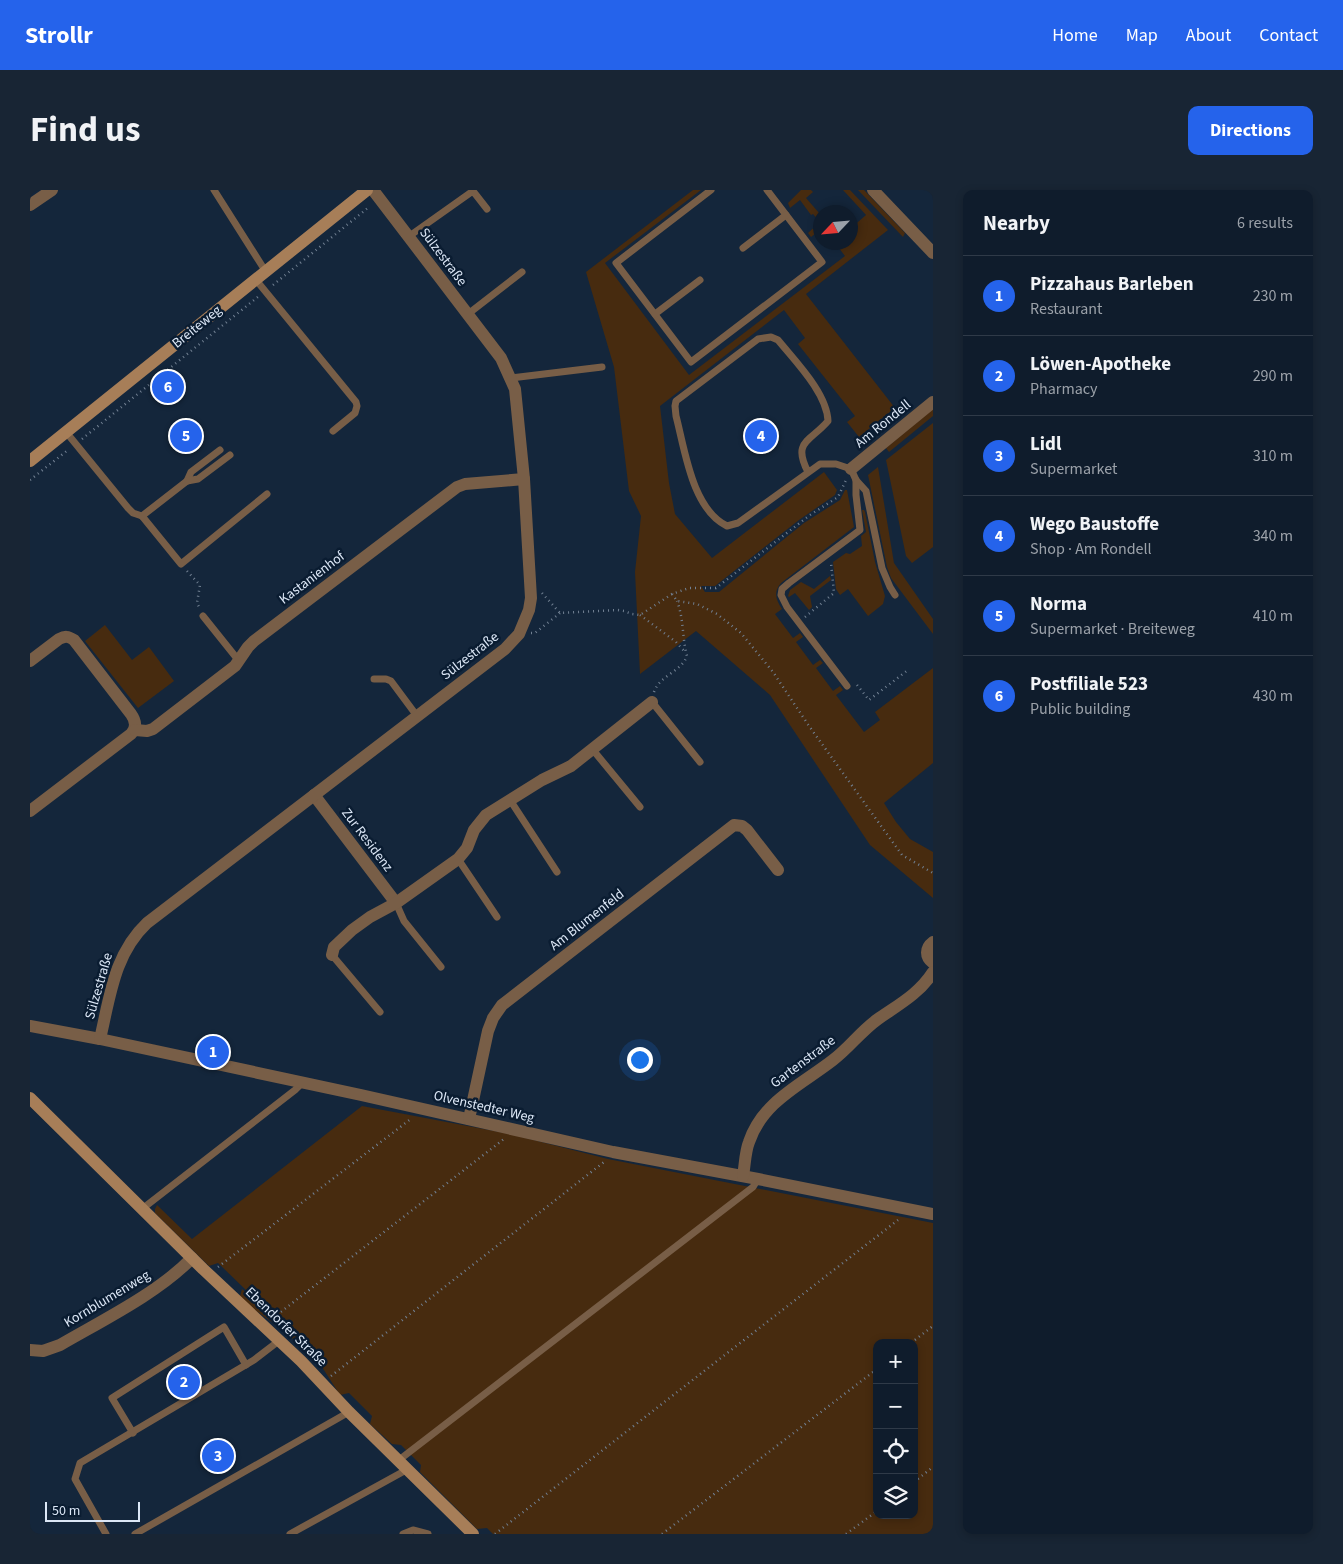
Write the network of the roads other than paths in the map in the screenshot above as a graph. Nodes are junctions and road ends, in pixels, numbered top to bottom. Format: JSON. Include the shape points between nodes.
{"nodes":[{"id":1,"x":52,"y":190,"type":"edge"},
{"id":2,"x":214,"y":190,"type":"edge"},
{"id":3,"x":711,"y":190,"type":"edge"},
{"id":4,"x":767,"y":190,"type":"edge"},
{"id":5,"x":873,"y":190,"type":"edge"},
{"id":6,"x":370,"y":193,"type":"edge"},
{"id":7,"x":353,"y":194,"type":"edge"},
{"id":8,"x":30,"y":205,"type":"edge"},
{"id":9,"x":487,"y":209,"type":"dead end"},
{"id":10,"x":786,"y":215,"type":"junction"},
{"id":11,"x":408,"y":237,"type":"junction"},
{"id":12,"x":743,"y":248,"type":"dead end"},
{"id":13,"x":933,"y":253,"type":"edge"},
{"id":14,"x":522,"y":272,"type":"dead end"},
{"id":15,"x":261,"y":276,"type":"junction"},
{"id":16,"x":700,"y":280,"type":"dead end"},
{"id":17,"x":468,"y":314,"type":"junction"},
{"id":18,"x":655,"y":314,"type":"junction"},
{"id":19,"x":602,"y":368,"type":"dead end"},
{"id":20,"x":511,"y":378,"type":"junction"},
{"id":21,"x":933,"y":402,"type":"edge"},
{"id":22,"x":333,"y":431,"type":"dead end"},
{"id":23,"x":66,"y":432,"type":"junction"},
{"id":24,"x":220,"y":450,"type":"dead end"},
{"id":25,"x":230,"y":455,"type":"dead end"},
{"id":26,"x":30,"y":461,"type":"edge"},
{"id":27,"x":808,"y":472,"type":"junction"},
{"id":28,"x":854,"y":474,"type":"junction"},
{"id":29,"x":524,"y":479,"type":"junction"},
{"id":30,"x":188,"y":481,"type":"junction"},
{"id":31,"x":267,"y":494,"type":"dead end"},
{"id":32,"x":142,"y":516,"type":"junction"},
{"id":33,"x":895,"y":595,"type":"dead end"},
{"id":34,"x":203,"y":616,"type":"road end"},
{"id":35,"x":30,"y":661,"type":"edge"},
{"id":36,"x":239,"y":661,"type":"junction"},
{"id":37,"x":374,"y":679,"type":"dead end"},
{"id":38,"x":848,"y":686,"type":"dead end"},
{"id":39,"x":652,"y":702,"type":"joint"},
{"id":40,"x":418,"y":716,"type":"junction"},
{"id":41,"x":135,"y":730,"type":"junction"},
{"id":42,"x":593,"y":750,"type":"junction"},
{"id":43,"x":700,"y":762,"type":"dead end"},
{"id":44,"x":314,"y":795,"type":"junction"},
{"id":45,"x":510,"y":800,"type":"junction"},
{"id":46,"x":640,"y":807,"type":"dead end"},
{"id":47,"x":30,"y":811,"type":"edge"},
{"id":48,"x":458,"y":859,"type":"junction"},
{"id":49,"x":778,"y":870,"type":"dead end"},
{"id":50,"x":557,"y":872,"type":"dead end"},
{"id":51,"x":396,"y":902,"type":"junction"},
{"id":52,"x":498,"y":917,"type":"dead end"},
{"id":53,"x":933,"y":942,"type":"edge"},
{"id":54,"x":332,"y":955,"type":"joint"},
{"id":55,"x":933,"y":963,"type":"edge"},
{"id":56,"x":441,"y":967,"type":"dead end"},
{"id":57,"x":933,"y":972,"type":"edge"},
{"id":58,"x":380,"y":1012,"type":"dead end"},
{"id":59,"x":30,"y":1026,"type":"edge"},
{"id":60,"x":100,"y":1039,"type":"junction"},
{"id":61,"x":302,"y":1082,"type":"junction"},
{"id":62,"x":30,"y":1098,"type":"edge"},
{"id":63,"x":469,"y":1119,"type":"junction"},
{"id":64,"x":743,"y":1176,"type":"junction"},
{"id":65,"x":758,"y":1179,"type":"junction"},
{"id":66,"x":142,"y":1208,"type":"junction"},
{"id":67,"x":933,"y":1214,"type":"edge"},
{"id":68,"x":192,"y":1258,"type":"junction"},
{"id":69,"x":280,"y":1340,"type":"junction"},
{"id":70,"x":30,"y":1350,"type":"edge"},
{"id":71,"x":246,"y":1365,"type":"junction"},
{"id":72,"x":349,"y":1412,"type":"junction"},
{"id":73,"x":132,"y":1433,"type":"junction"},
{"id":74,"x":403,"y":1464,"type":"junction"},
{"id":75,"x":106,"y":1534,"type":"edge"},
{"id":76,"x":135,"y":1534,"type":"edge"},
{"id":77,"x":290,"y":1534,"type":"edge"},
{"id":78,"x":403,"y":1534,"type":"edge"},
{"id":79,"x":428,"y":1534,"type":"edge"},
{"id":80,"x":473,"y":1534,"type":"edge"}],
"edges":[{"from":1,"to":8,"type":"street"},
{"from":2,"to":15,"type":"lane"},
{"from":3,"to":18,"type":"lane","via":[[616,263]]},
{"from":4,"to":10,"type":"lane"},
{"from":5,"to":13,"type":"street"},
{"from":6,"to":7,"type":"street","name":"Breiteweg"},
{"from":6,"to":11,"type":"street","name":"Sülzestraße"},
{"from":7,"to":15,"type":"street","name":"Breiteweg"},
{"from":9,"to":11,"type":"lane","via":[[473,191]]},
{"from":10,"to":12,"type":"lane"},
{"from":10,"to":18,"type":"lane","via":[[822,262],[691,362]]},
{"from":11,"to":17,"type":"street","name":"Sülzestraße"},
{"from":14,"to":17,"type":"lane"},
{"from":15,"to":22,"type":"lane","via":[[264,291],[356,402],[355,414]]},
{"from":15,"to":23,"type":"street","name":"Breiteweg"},
{"from":16,"to":18,"type":"lane"},
{"from":17,"to":20,"type":"street","name":"Sülzestraße","via":[[501,358]]},
{"from":19,"to":20,"type":"lane"},
{"from":20,"to":29,"type":"street","name":"Sülzestraße","via":[[515,389]]},
{"from":21,"to":28,"type":"street","name":"Am Rondell"},
{"from":23,"to":26,"type":"street","name":"Breiteweg"},
{"from":23,"to":32,"type":"lane","via":[[128,508]]},
{"from":24,"to":30,"type":"lane","via":[[191,472]]},
{"from":25,"to":30,"type":"lane","via":[[198,479]]},
{"from":27,"to":27,"type":"lane","via":[[738,523],[726,526],[718,522],[696,489],[676,416],[676,401],[758,339],[771,337],[778,340],[821,396],[828,414],[828,421],[800,451]]},
{"from":27,"to":28,"type":"lane","via":[[825,463],[836,464]]},
{"from":28,"to":33,"type":"lane","via":[[866,491],[882,568]]},
{"from":28,"to":38,"type":"lane","via":[[860,530],[789,583],[781,595]]},
{"from":29,"to":36,"type":"street","name":"Kastanienhof","via":[[457,487],[254,641]]},
{"from":29,"to":40,"type":"street","name":"Sülzestraße","via":[[532,584],[529,610],[519,634],[505,649]]},
{"from":30,"to":32,"type":"lane"},
{"from":31,"to":32,"type":"lane","via":[[181,564]]},
{"from":34,"to":36,"type":"lane"},
{"from":35,"to":41,"type":"street","via":[[58,639],[69,637],[74,640],[131,714]]},
{"from":36,"to":41,"type":"street","name":"Kastanienhof","via":[[153,729]]},
{"from":37,"to":40,"type":"lane","via":[[391,681]]},
{"from":39,"to":42,"type":"street"},
{"from":39,"to":43,"type":"lane"},
{"from":40,"to":44,"type":"street","name":"Sülzestraße"},
{"from":41,"to":47,"type":"street","name":"Kastanienhof"},
{"from":42,"to":45,"type":"street"},
{"from":42,"to":46,"type":"lane"},
{"from":44,"to":51,"type":"street","name":"Zur Residenz"},
{"from":44,"to":60,"type":"street","name":"Sülzestraße","via":[[138,932],[117,968]]},
{"from":45,"to":48,"type":"street","via":[[486,815]]},
{"from":45,"to":50,"type":"lane"},
{"from":48,"to":51,"type":"street"},
{"from":48,"to":52,"type":"lane"},
{"from":49,"to":63,"type":"street","name":"Am Blumenfeld","via":[[747,830],[734,825],[502,1005],[488,1031]]},
{"from":51,"to":54,"type":"street","via":[[341,939]]},
{"from":51,"to":56,"type":"lane","name":"Zur Residenz","via":[[404,921]]},
{"from":53,"to":55,"type":"street","via":[[927,954]]},
{"from":54,"to":58,"type":"lane"},
{"from":57,"to":64,"type":"street","name":"Gartenstraße","via":[[910,998],[869,1026],[834,1059],[772,1105],[748,1144]]},
{"from":59,"to":60,"type":"street","name":"Olvenstedter Weg"},
{"from":60,"to":61,"type":"street","name":"Olvenstedter Weg"},
{"from":61,"to":63,"type":"street","name":"Olvenstedter Weg"},
{"from":61,"to":66,"type":"lane"},
{"from":62,"to":66,"type":"street","name":"Ebendorfer Straße"},
{"from":63,"to":64,"type":"street","name":"Olvenstedter Weg","via":[[613,1152]]},
{"from":64,"to":65,"type":"street","name":"Olvenstedter Weg"},
{"from":65,"to":67,"type":"street","name":"Olvenstedter Weg"},
{"from":65,"to":74,"type":"lane","via":[[753,1187]]},
{"from":66,"to":68,"type":"street","name":"Ebendorfer Straße"},
{"from":68,"to":69,"type":"street","name":"Ebendorfer Straße"},
{"from":68,"to":70,"type":"street","name":"Kornblumenweg","via":[[158,1286],[60,1345],[43,1351]]},
{"from":69,"to":71,"type":"lane"},
{"from":69,"to":72,"type":"street","name":"Ebendorfer Straße"},
{"from":71,"to":73,"type":"lane"},
{"from":71,"to":73,"type":"lane","via":[[224,1327],[112,1398]]},
{"from":72,"to":74,"type":"street","name":"Ebendorfer Straße"},
{"from":72,"to":76,"type":"lane"},
{"from":73,"to":75,"type":"lane","via":[[80,1463],[75,1479]]},
{"from":74,"to":77,"type":"lane"},
{"from":74,"to":80,"type":"street","name":"Ebendorfer Straße"},
{"from":78,"to":79,"type":"lane","via":[[413,1530]]}]}
